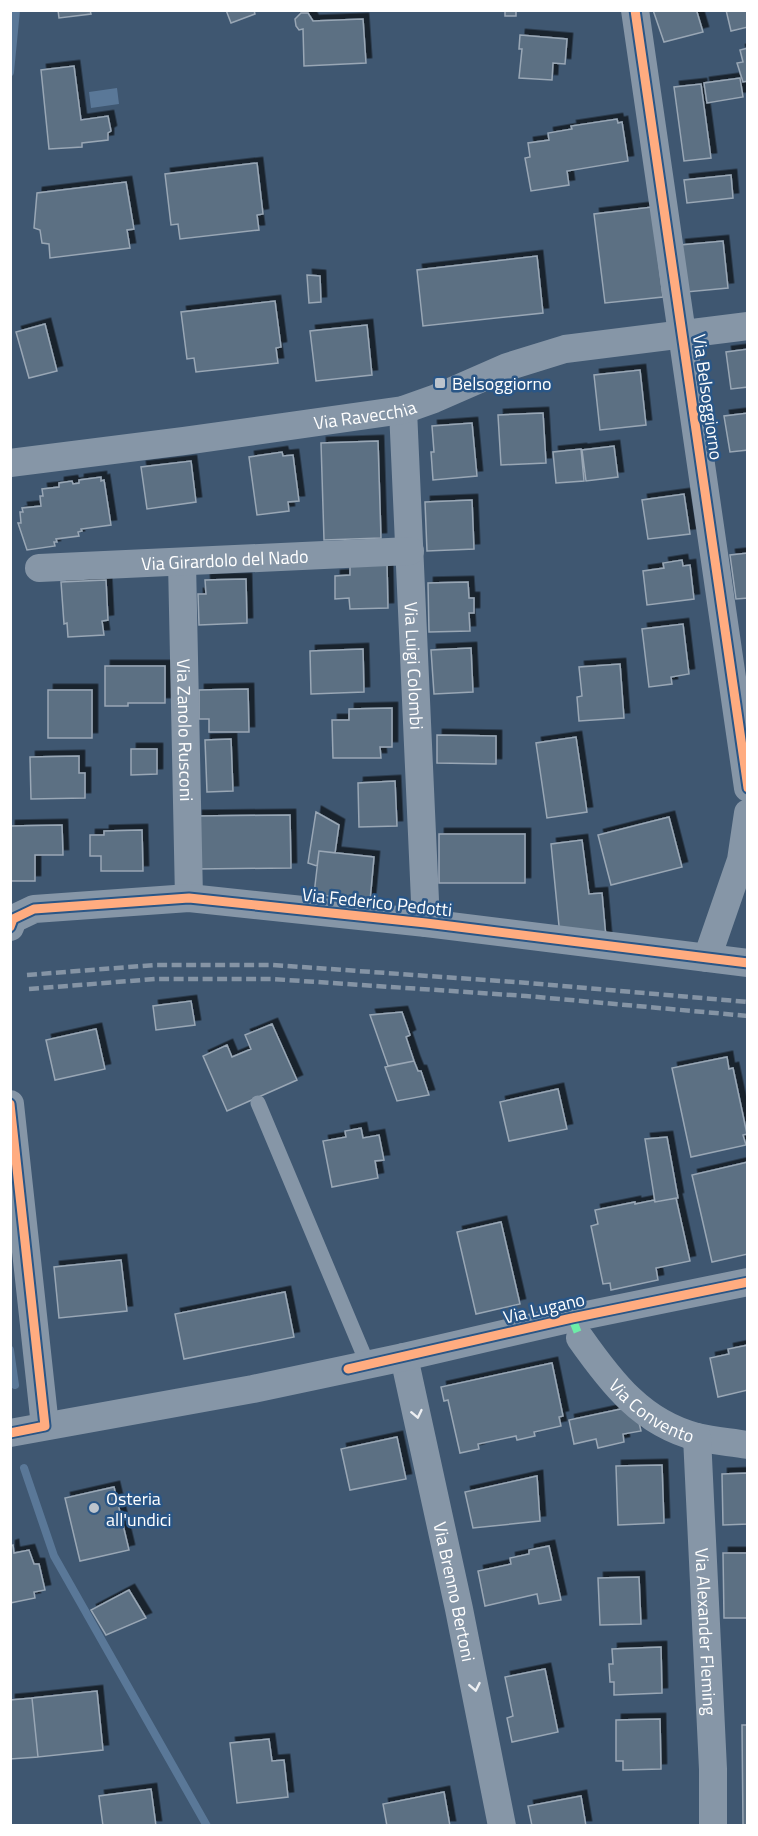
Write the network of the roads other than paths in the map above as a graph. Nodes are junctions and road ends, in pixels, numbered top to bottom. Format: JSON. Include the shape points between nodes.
{"nodes":[{"id":1,"x":635,"y":10,"type":"edge"},
{"id":2,"x":747,"y":326,"type":"edge"},
{"id":3,"x":683,"y":333,"type":"junction"},
{"id":4,"x":403,"y":410,"type":"junction"},
{"id":5,"x":10,"y":463,"type":"edge"},
{"id":6,"x":410,"y":551,"type":"junction"},
{"id":7,"x":182,"y":562,"type":"junction"},
{"id":8,"x":39,"y":568,"type":"dead end"},
{"id":9,"x":747,"y":788,"type":"edge"},
{"id":10,"x":747,"y":813,"type":"edge"},
{"id":11,"x":189,"y":898,"type":"junction"},
{"id":12,"x":426,"y":923,"type":"junction"},
{"id":13,"x":10,"y":927,"type":"edge"},
{"id":14,"x":707,"y":958,"type":"junction"},
{"id":15,"x":747,"y":963,"type":"edge"},
{"id":16,"x":258,"y":1102,"type":"dead end"},
{"id":17,"x":10,"y":1104,"type":"edge"},
{"id":18,"x":747,"y":1282,"type":"edge"},
{"id":19,"x":580,"y":1338,"type":"dead end"},
{"id":20,"x":404,"y":1357,"type":"junction"},
{"id":21,"x":368,"y":1365,"type":"junction"},
{"id":22,"x":45,"y":1426,"type":"junction"},
{"id":23,"x":10,"y":1433,"type":"edge"},
{"id":24,"x":697,"y":1437,"type":"junction"},
{"id":25,"x":747,"y":1445,"type":"edge"},
{"id":26,"x":502,"y":1826,"type":"edge"},
{"id":27,"x":713,"y":1826,"type":"edge"}],
"edges":[{"from":1,"to":3,"type":"street","name":"Via Belsoggiorno"},
{"from":2,"to":3,"type":"street","name":"Via Ravecchia"},
{"from":3,"to":4,"type":"street","name":"Via Ravecchia","via":[[565,349],[507,367]]},
{"from":3,"to":9,"type":"street","name":"Via Belsoggiorno"},
{"from":4,"to":5,"type":"street","name":"Via Ravecchia"},
{"from":4,"to":6,"type":"street","name":"Via Luigi Colombi"},
{"from":6,"to":7,"type":"street","name":"Via Girardolo del Nado"},
{"from":6,"to":12,"type":"street","name":"Via Luigi Colombi"},
{"from":7,"to":8,"type":"street","name":"Via Girardolo del Nado"},
{"from":7,"to":11,"type":"street","name":"Via Zanolo Rusconi"},
{"from":10,"to":14,"type":"street","via":[[741,860]]},
{"from":11,"to":12,"type":"street","name":"Via Federico Pedotti"},
{"from":11,"to":13,"type":"street","name":"Via Federico Pedotti","via":[[34,909],[14,919]]},
{"from":12,"to":14,"type":"street","name":"Via Federico Pedotti"},
{"from":14,"to":15,"type":"street","name":"Via Federico Pedotti"},
{"from":16,"to":21,"type":"lane"},
{"from":17,"to":22,"type":"street"},
{"from":18,"to":20,"type":"street","name":"Via Lugano"},
{"from":19,"to":24,"type":"street","name":"Via Convento","via":[[632,1403],[670,1428]]},
{"from":20,"to":21,"type":"street","name":"Via Lugano"},
{"from":20,"to":26,"type":"street","name":"Via Brenno Bertoni","one_way":true},
{"from":21,"to":22,"type":"street","name":"Via Lugano"},
{"from":22,"to":23,"type":"street","name":"Via Lugano"},
{"from":24,"to":25,"type":"street","name":"Via Convento"},
{"from":24,"to":27,"type":"street","name":"Via Alexander Fleming"}]}
